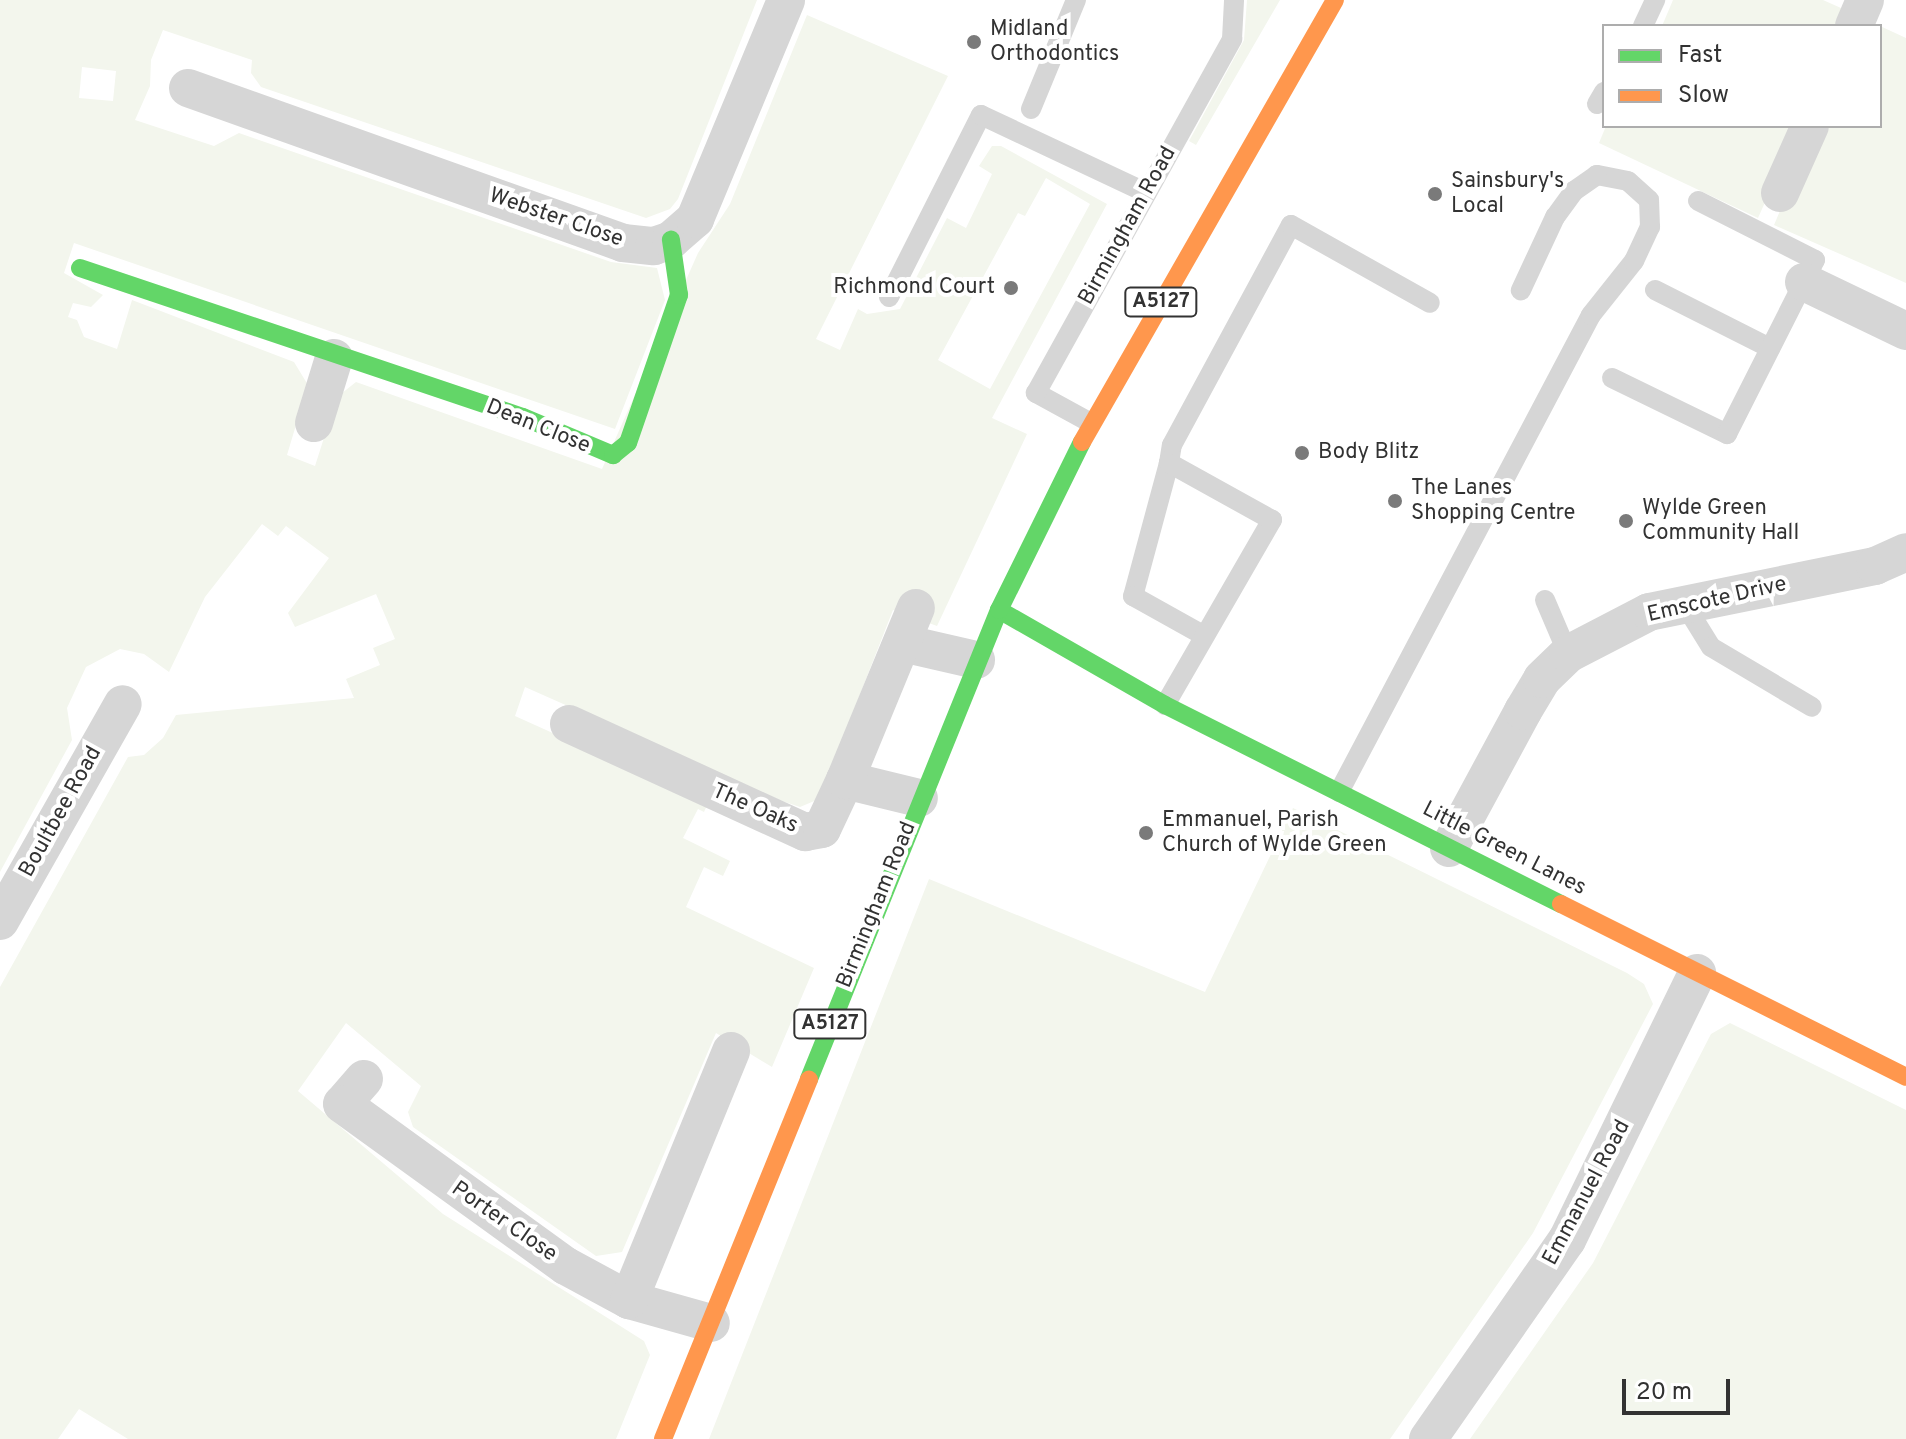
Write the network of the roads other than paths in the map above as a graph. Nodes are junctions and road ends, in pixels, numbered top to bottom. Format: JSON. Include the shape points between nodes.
{"nodes":[{"id":1,"x":786,"y":0,"type":"edge"},
{"id":2,"x":1076,"y":0,"type":"edge"},
{"id":3,"x":1234,"y":0,"type":"edge"},
{"id":4,"x":1335,"y":0,"type":"edge"},
{"id":5,"x":1655,"y":0,"type":"edge"},
{"id":6,"x":1644,"y":24,"type":"edge"},
{"id":7,"x":188,"y":88,"type":"dead end"},
{"id":8,"x":1031,"y":109,"type":"dead end"},
{"id":9,"x":1809,"y":128,"type":"edge"},
{"id":10,"x":1147,"y":193,"type":"junction"},
{"id":11,"x":1780,"y":193,"type":"dead end"},
{"id":12,"x":1698,"y":201,"type":"dead end"},
{"id":13,"x":671,"y":240,"type":"junction"},
{"id":14,"x":80,"y":268,"type":"dead end"},
{"id":15,"x":1804,"y":282,"type":"junction"},
{"id":16,"x":1521,"y":290,"type":"dead end"},
{"id":17,"x":1655,"y":290,"type":"dead end"},
{"id":18,"x":889,"y":297,"type":"dead end"},
{"id":19,"x":1430,"y":303,"type":"dead end"},
{"id":20,"x":1906,"y":331,"type":"edge"},
{"id":21,"x":1770,"y":348,"type":"junction"},
{"id":22,"x":334,"y":358,"type":"junction"},
{"id":23,"x":1612,"y":378,"type":"dead end"},
{"id":24,"x":314,"y":423,"type":"dead end"},
{"id":25,"x":1091,"y":423,"type":"junction"},
{"id":26,"x":1169,"y":463,"type":"junction"},
{"id":27,"x":1906,"y":552,"type":"edge"},
{"id":28,"x":1545,"y":600,"type":"dead end"},
{"id":29,"x":1685,"y":605,"type":"junction"},
{"id":30,"x":916,"y":608,"type":"dead end"},
{"id":31,"x":999,"y":610,"type":"junction"},
{"id":32,"x":1203,"y":635,"type":"junction"},
{"id":33,"x":902,"y":643,"type":"junction"},
{"id":34,"x":1568,"y":654,"type":"junction"},
{"id":35,"x":976,"y":660,"type":"junction"},
{"id":36,"x":123,"y":704,"type":"dead end"},
{"id":37,"x":1165,"y":705,"type":"junction"},
{"id":38,"x":1812,"y":707,"type":"dead end"},
{"id":39,"x":569,"y":724,"type":"dead end"},
{"id":40,"x":845,"y":780,"type":"junction"},
{"id":41,"x":1339,"y":792,"type":"junction"},
{"id":42,"x":919,"y":798,"type":"junction"},
{"id":43,"x":1449,"y":848,"type":"junction"},
{"id":44,"x":0,"y":921,"type":"edge"},
{"id":45,"x":1697,"y":973,"type":"junction"},
{"id":46,"x":731,"y":1051,"type":"dead end"},
{"id":47,"x":1906,"y":1077,"type":"edge"},
{"id":48,"x":364,"y":1079,"type":"dead end"},
{"id":49,"x":629,"y":1300,"type":"junction"},
{"id":50,"x":711,"y":1323,"type":"junction"},
{"id":51,"x":663,"y":1439,"type":"edge"},
{"id":52,"x":1428,"y":1439,"type":"edge"}],
"edges":[{"from":1,"to":13,"type":"street","via":[[695,219]]},
{"from":2,"to":8,"type":"lane"},
{"from":3,"to":10,"type":"lane","name":"Birmingham Road","via":[[1232,39]]},
{"from":4,"to":25,"type":"street","name":"Birmingham Road","number":"A5127"},
{"from":5,"to":6,"type":"lane"},
{"from":7,"to":13,"type":"street","name":"Webster Close","via":[[623,243],[654,246]]},
{"from":9,"to":11,"type":"street"},
{"from":10,"to":18,"type":"lane","via":[[981,115]]},
{"from":10,"to":25,"type":"lane","name":"Birmingham Road","via":[[1036,393]]},
{"from":12,"to":15,"type":"lane","via":[[1815,260]]},
{"from":13,"to":22,"type":"street","name":"Dean Close","via":[[679,295],[628,443],[613,455],[523,417]]},
{"from":14,"to":22,"type":"street","name":"Dean Close"},
{"from":15,"to":20,"type":"street"},
{"from":15,"to":21,"type":"lane"},
{"from":16,"to":41,"type":"lane","via":[[1555,217],[1574,191],[1597,175],[1628,181],[1649,200],[1650,227],[1634,261],[1591,315]]},
{"from":17,"to":21,"type":"lane"},
{"from":19,"to":26,"type":"lane","via":[[1291,225],[1172,445]]},
{"from":21,"to":23,"type":"lane","via":[[1727,434]]},
{"from":22,"to":24,"type":"street"},
{"from":25,"to":31,"type":"street","name":"Birmingham Road","number":"A5127"},
{"from":26,"to":32,"type":"lane","via":[[1133,596]]},
{"from":26,"to":32,"type":"lane","via":[[1272,520]]},
{"from":27,"to":29,"type":"street","name":"Emscote Drive","via":[[1875,566]]},
{"from":28,"to":34,"type":"lane"},
{"from":29,"to":34,"type":"street","name":"Emscote Drive","via":[[1649,612]]},
{"from":29,"to":38,"type":"lane","via":[[1711,647]]},
{"from":30,"to":33,"type":"street"},
{"from":31,"to":35,"type":"street","name":"Birmingham Road","number":"A5127"},
{"from":31,"to":37,"type":"street","name":"Little Green Lanes"},
{"from":32,"to":37,"type":"lane"},
{"from":33,"to":35,"type":"street"},
{"from":33,"to":40,"type":"street"},
{"from":34,"to":43,"type":"street","name":"Emscote Drive","via":[[1535,690]]},
{"from":35,"to":42,"type":"street","name":"Birmingham Road","number":"A5127"},
{"from":36,"to":44,"type":"street","name":"Boultbee Road"},
{"from":37,"to":41,"type":"street","name":"Little Green Lanes"},
{"from":39,"to":40,"type":"street","name":"The Oaks","via":[[805,832],[822,829]]},
{"from":40,"to":42,"type":"street"},
{"from":41,"to":43,"type":"street","name":"Little Green Lanes"},
{"from":42,"to":50,"type":"street","name":"Birmingham Road","number":"A5127"},
{"from":43,"to":45,"type":"street","name":"Little Green Lanes"},
{"from":45,"to":47,"type":"street","name":"Little Green Lanes"},
{"from":45,"to":52,"type":"street","name":"Emmanuel Road","via":[[1567,1240]]},
{"from":46,"to":49,"type":"street"},
{"from":48,"to":49,"type":"street","name":"Porter Close","via":[[342,1104],[566,1266]]},
{"from":49,"to":50,"type":"street","name":"Porter Close"},
{"from":50,"to":51,"type":"street","name":"Birmingham Road","number":"A5127"}]}
